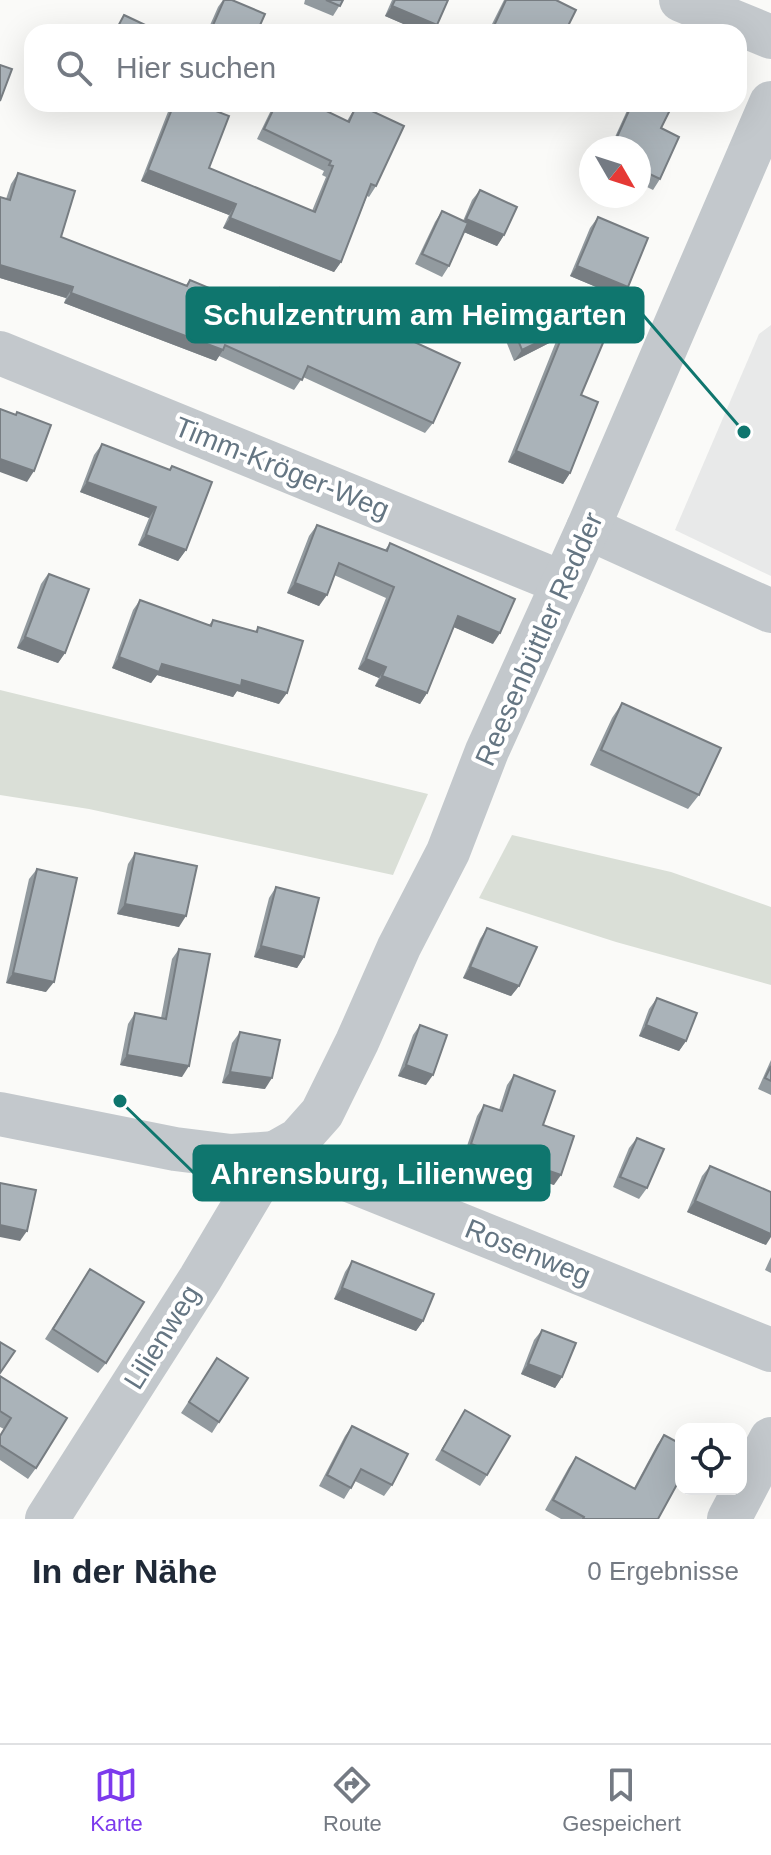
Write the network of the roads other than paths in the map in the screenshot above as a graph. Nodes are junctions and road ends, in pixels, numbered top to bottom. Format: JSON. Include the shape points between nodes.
{"nodes":[{"id":1,"x":681,"y":0,"type":"edge"},
{"id":2,"x":739,"y":24,"type":"edge"},
{"id":3,"x":747,"y":27,"type":"edge"},
{"id":4,"x":771,"y":37,"type":"edge"},
{"id":5,"x":771,"y":103,"type":"edge"},
{"id":6,"x":0,"y":353,"type":"edge"},
{"id":7,"x":588,"y":528,"type":"junction"},
{"id":8,"x":563,"y":583,"type":"junction"},
{"id":9,"x":771,"y":611,"type":"edge"},
{"id":10,"x":0,"y":1114,"type":"edge"},
{"id":11,"x":275,"y":1153,"type":"junction"},
{"id":12,"x":771,"y":1350,"type":"edge"},
{"id":13,"x":771,"y":1439,"type":"edge"},
{"id":14,"x":47,"y":1519,"type":"edge"},
{"id":15,"x":729,"y":1519,"type":"edge"}],
"edges":[{"from":1,"to":2,"type":"street"},
{"from":3,"to":4,"type":"street"},
{"from":5,"to":7,"type":"street","name":"Reesenbüttler Redder"},
{"from":6,"to":8,"type":"street","name":"Timm-Kröger-Weg"},
{"from":7,"to":8,"type":"street","name":"Reesenbüttler Redder"},
{"from":7,"to":9,"type":"street"},
{"from":8,"to":11,"type":"street","name":"Reesenbüttler Redder","via":[[448,852],[322,1113],[298,1140]]},
{"from":10,"to":11,"type":"street","name":"Rosenweg","via":[[175,1149],[231,1156]]},
{"from":11,"to":12,"type":"street","name":"Rosenweg"},
{"from":11,"to":14,"type":"street","name":"Lilienweg"},
{"from":13,"to":15,"type":"street"}]}
